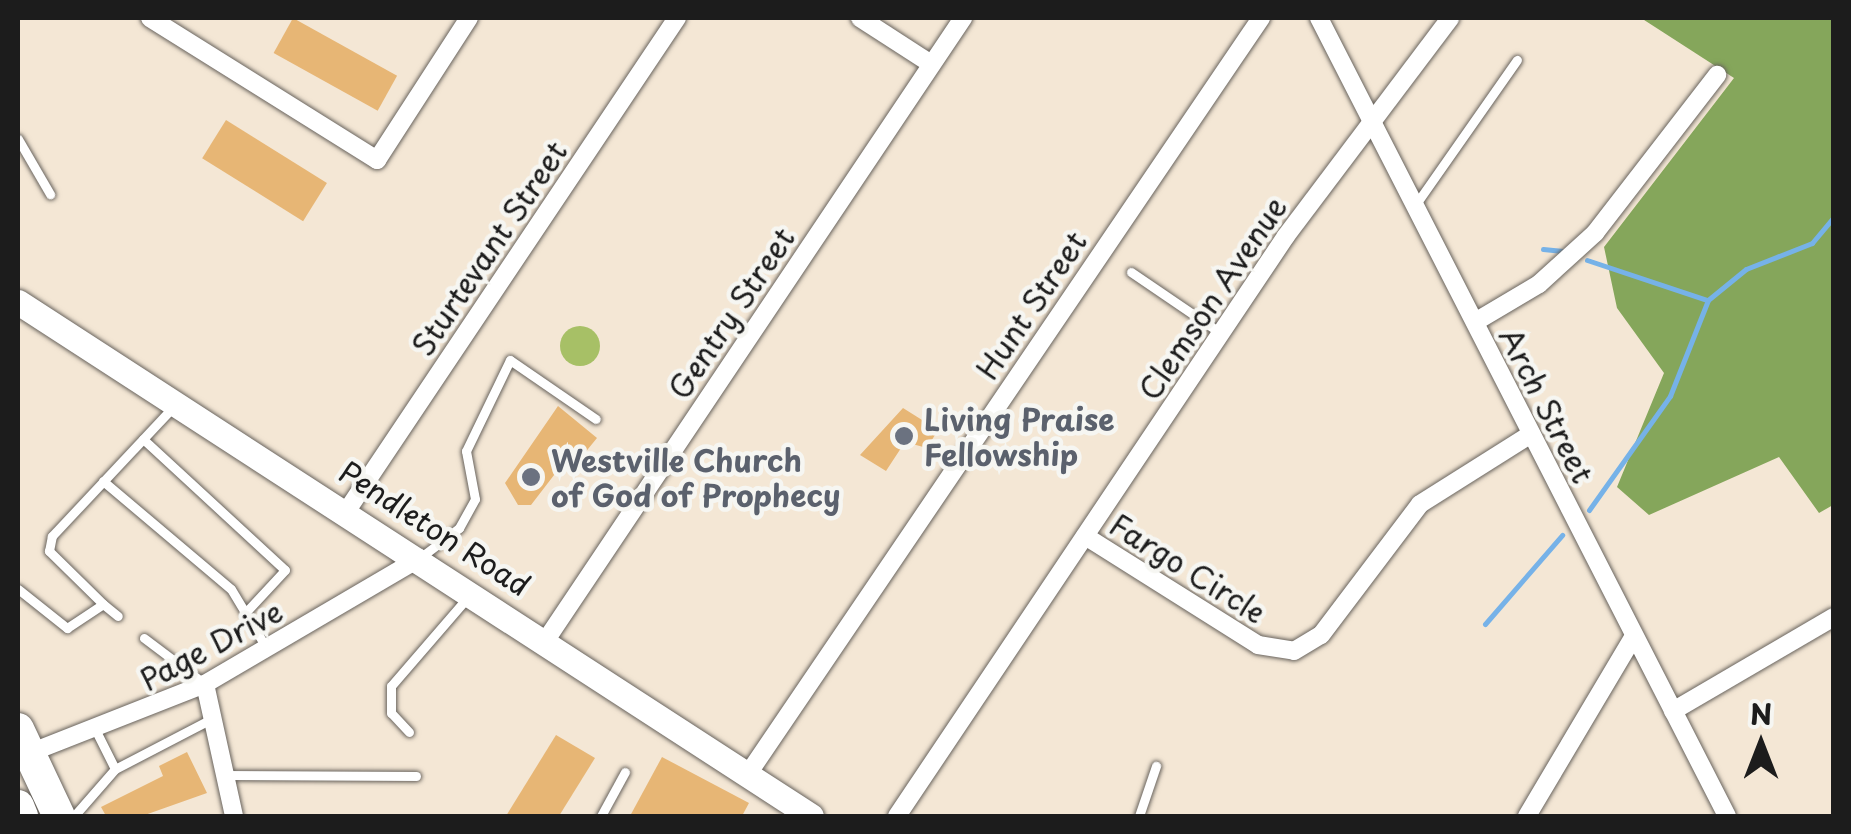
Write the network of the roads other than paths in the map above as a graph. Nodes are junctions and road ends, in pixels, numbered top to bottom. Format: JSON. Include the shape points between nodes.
{"nodes":[{"id":1,"x":150,"y":18,"type":"edge"},
{"id":2,"x":470,"y":18,"type":"edge"},
{"id":3,"x":676,"y":18,"type":"edge"},
{"id":4,"x":860,"y":18,"type":"edge"},
{"id":5,"x":963,"y":18,"type":"edge"},
{"id":6,"x":1261,"y":18,"type":"edge"},
{"id":7,"x":1318,"y":18,"type":"edge"},
{"id":8,"x":1450,"y":18,"type":"edge"},
{"id":9,"x":1517,"y":60,"type":"dead end"},
{"id":10,"x":931,"y":64,"type":"junction"},
{"id":11,"x":1717,"y":75,"type":"dead end"},
{"id":12,"x":1373,"y":124,"type":"junction"},
{"id":13,"x":18,"y":139,"type":"edge"},
{"id":14,"x":50,"y":194,"type":"dead end"},
{"id":15,"x":1415,"y":206,"type":"junction"},
{"id":16,"x":1132,"y":272,"type":"dead end"},
{"id":17,"x":18,"y":302,"type":"edge"},
{"id":18,"x":1474,"y":322,"type":"junction"},
{"id":19,"x":1220,"y":332,"type":"junction"},
{"id":20,"x":180,"y":400,"type":"junction"},
{"id":21,"x":596,"y":419,"type":"dead end"},
{"id":22,"x":1531,"y":434,"type":"junction"},
{"id":23,"x":143,"y":439,"type":"junction"},
{"id":24,"x":103,"y":482,"type":"junction"},
{"id":25,"x":348,"y":509,"type":"junction"},
{"id":26,"x":1084,"y":536,"type":"junction"},
{"id":27,"x":420,"y":558,"type":"junction"},
{"id":28,"x":18,"y":588,"type":"edge"},
{"id":29,"x":471,"y":591,"type":"junction"},
{"id":30,"x":102,"y":604,"type":"junction"},
{"id":31,"x":246,"y":612,"type":"junction"},
{"id":32,"x":118,"y":616,"type":"dead end"},
{"id":33,"x":1834,"y":617,"type":"edge"},
{"id":34,"x":1634,"y":636,"type":"junction"},
{"id":35,"x":144,"y":638,"type":"dead end"},
{"id":36,"x":546,"y":640,"type":"junction"},
{"id":37,"x":266,"y":649,"type":"junction"},
{"id":38,"x":204,"y":684,"type":"junction"},
{"id":39,"x":1673,"y":711,"type":"junction"},
{"id":40,"x":215,"y":717,"type":"junction"},
{"id":41,"x":96,"y":731,"type":"junction"},
{"id":42,"x":408,"y":732,"type":"dead end"},
{"id":43,"x":22,"y":747,"type":"edge"},
{"id":44,"x":1156,"y":766,"type":"dead end"},
{"id":45,"x":115,"y":769,"type":"junction"},
{"id":46,"x":625,"y":772,"type":"dead end"},
{"id":47,"x":229,"y":774,"type":"junction"},
{"id":48,"x":748,"y":774,"type":"junction"},
{"id":49,"x":416,"y":776,"type":"dead end"},
{"id":50,"x":18,"y":806,"type":"edge"},
{"id":51,"x":74,"y":810,"type":"edge"},
{"id":52,"x":22,"y":816,"type":"edge"},
{"id":53,"x":74,"y":816,"type":"edge"},
{"id":54,"x":96,"y":816,"type":"edge"},
{"id":55,"x":234,"y":816,"type":"edge"},
{"id":56,"x":602,"y":816,"type":"edge"},
{"id":57,"x":811,"y":816,"type":"edge"},
{"id":58,"x":898,"y":816,"type":"edge"},
{"id":59,"x":1138,"y":816,"type":"edge"},
{"id":60,"x":1526,"y":816,"type":"edge"},
{"id":61,"x":1727,"y":816,"type":"edge"}],
"edges":[{"from":1,"to":2,"type":"street","via":[[377,160]]},
{"from":3,"to":25,"type":"street","name":"Sturtevant Street"},
{"from":4,"to":10,"type":"street"},
{"from":5,"to":10,"type":"street","name":"Gentry Street"},
{"from":6,"to":48,"type":"street","name":"Hunt Street"},
{"from":7,"to":12,"type":"street","name":"Arch Street"},
{"from":8,"to":12,"type":"street","name":"Clemson Avenue"},
{"from":9,"to":15,"type":"lane"},
{"from":10,"to":36,"type":"street","name":"Gentry Street"},
{"from":11,"to":18,"type":"street","via":[[1595,233],[1540,284]]},
{"from":12,"to":15,"type":"street","name":"Arch Street"},
{"from":12,"to":19,"type":"street","name":"Clemson Avenue"},
{"from":13,"to":14,"type":"lane"},
{"from":15,"to":18,"type":"street","name":"Arch Street"},
{"from":16,"to":19,"type":"lane"},
{"from":17,"to":20,"type":"street","name":"Pendleton Road"},
{"from":18,"to":22,"type":"street","name":"Arch Street"},
{"from":19,"to":26,"type":"street","name":"Clemson Avenue"},
{"from":20,"to":23,"type":"lane"},
{"from":20,"to":25,"type":"street","name":"Pendleton Road"},
{"from":21,"to":27,"type":"lane","via":[[510,360],[466,451],[475,500],[459,528]]},
{"from":22,"to":26,"type":"street","name":"Fargo Circle","via":[[1420,504],[1321,635],[1294,651],[1258,645]]},
{"from":22,"to":34,"type":"street","name":"Arch Street"},
{"from":23,"to":24,"type":"lane"},
{"from":23,"to":31,"type":"lane","via":[[285,570]]},
{"from":24,"to":30,"type":"lane","via":[[49,551]]},
{"from":24,"to":31,"type":"lane","via":[[231,590]]},
{"from":25,"to":27,"type":"street","name":"Pendleton Road"},
{"from":26,"to":58,"type":"street","name":"Clemson Avenue"},
{"from":27,"to":29,"type":"street","name":"Pendleton Road"},
{"from":27,"to":37,"type":"street","name":"Page Drive"},
{"from":28,"to":30,"type":"lane","via":[[67,628]]},
{"from":29,"to":36,"type":"street","name":"Pendleton Road"},
{"from":29,"to":42,"type":"lane","via":[[391,686],[391,713]]},
{"from":30,"to":32,"type":"lane"},
{"from":31,"to":37,"type":"lane"},
{"from":33,"to":39,"type":"street"},
{"from":34,"to":39,"type":"street","name":"Arch Street"},
{"from":34,"to":60,"type":"street"},
{"from":35,"to":38,"type":"lane"},
{"from":36,"to":48,"type":"street","name":"Pendleton Road"},
{"from":37,"to":38,"type":"street","name":"Page Drive"},
{"from":38,"to":40,"type":"street"},
{"from":38,"to":41,"type":"street","name":"Page Drive"},
{"from":39,"to":61,"type":"street","name":"Arch Street"},
{"from":40,"to":45,"type":"lane"},
{"from":40,"to":47,"type":"street"},
{"from":41,"to":43,"type":"street","name":"Page Drive"},
{"from":41,"to":45,"type":"lane"},
{"from":43,"to":51,"type":"highway"},
{"from":44,"to":59,"type":"lane"},
{"from":45,"to":51,"type":"lane"},
{"from":46,"to":56,"type":"lane"},
{"from":47,"to":49,"type":"lane"},
{"from":47,"to":55,"type":"street"},
{"from":48,"to":57,"type":"street","name":"Pendleton Road"},
{"from":50,"to":52,"type":"highway"},
{"from":51,"to":53,"type":"lane"},
{"from":51,"to":54,"type":"lane"}]}
